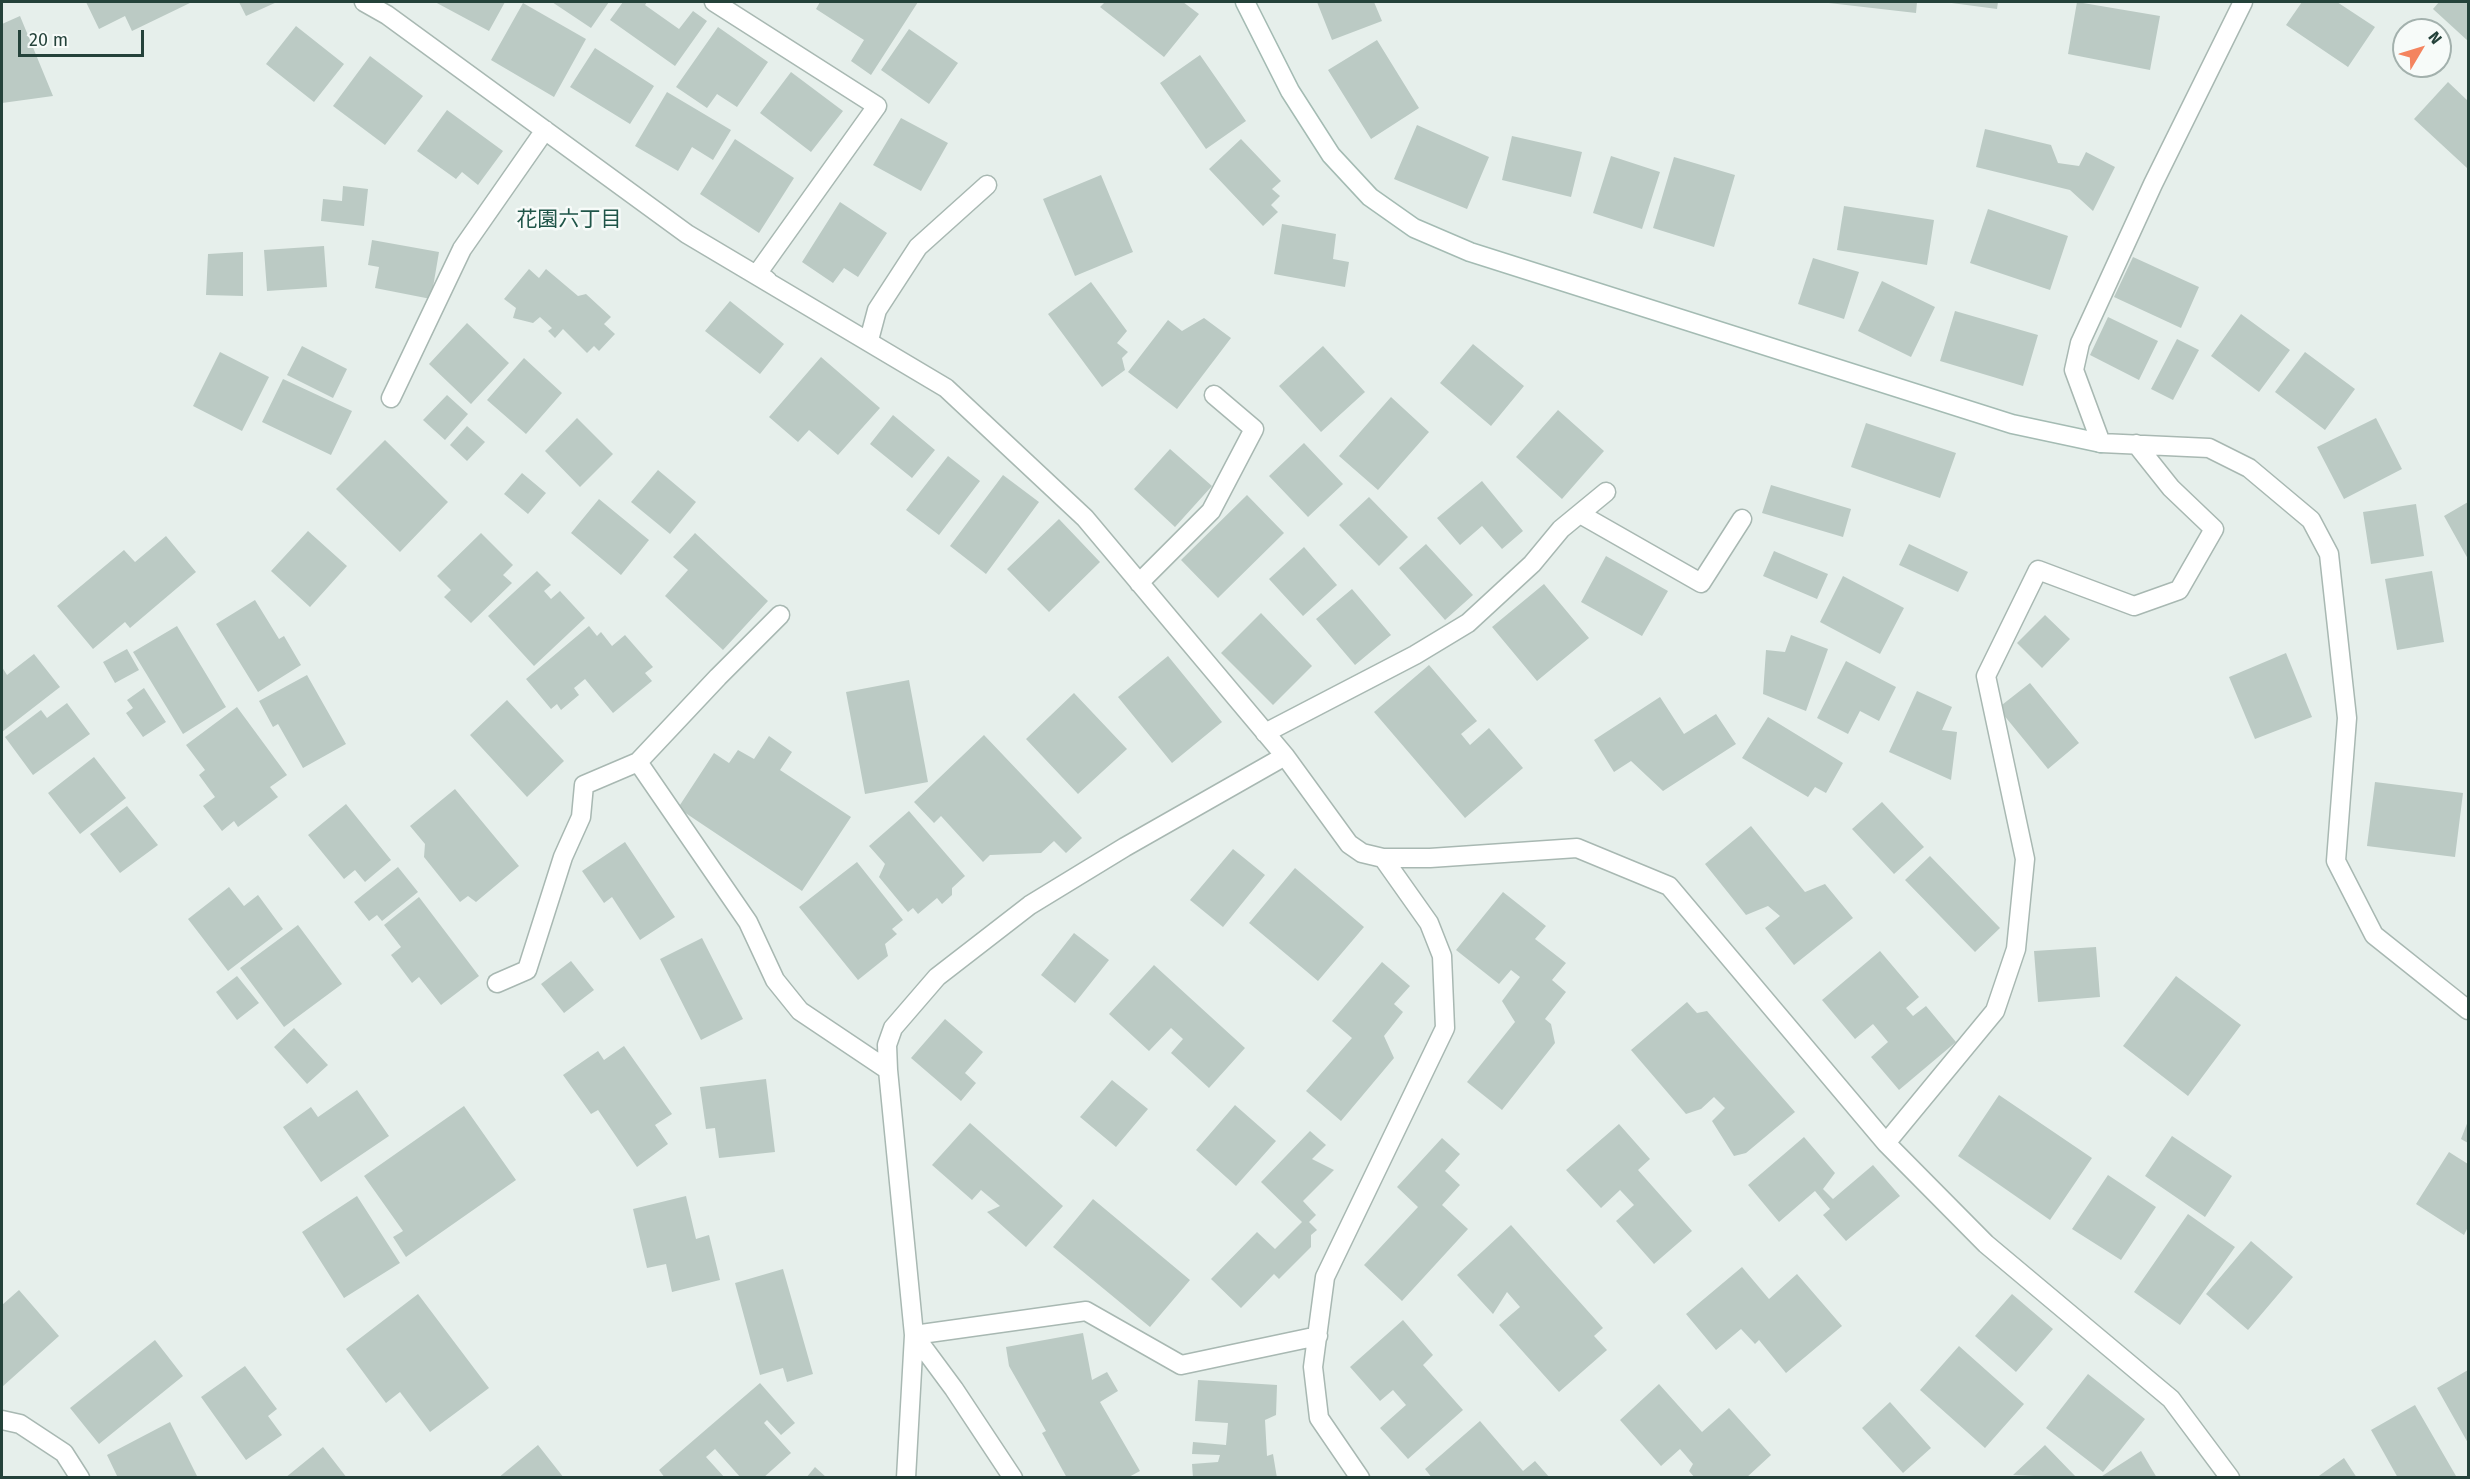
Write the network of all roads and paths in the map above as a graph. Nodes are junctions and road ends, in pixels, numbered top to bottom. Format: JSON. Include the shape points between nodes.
{"nodes":[{"id":1,"x":364,"y":2,"type":"edge"},
{"id":2,"x":714,"y":2,"type":"edge"},
{"id":3,"x":1245,"y":2,"type":"edge"},
{"id":4,"x":2243,"y":2,"type":"edge"},
{"id":5,"x":545,"y":130,"type":"junction"},
{"id":6,"x":987,"y":185,"type":"dead end"},
{"id":7,"x":757,"y":274,"type":"junction"},
{"id":8,"x":869,"y":340,"type":"junction"},
{"id":9,"x":1214,"y":396,"type":"dead end"},
{"id":10,"x":391,"y":398,"type":"dead end"},
{"id":11,"x":2102,"y":443,"type":"junction"},
{"id":12,"x":2136,"y":444,"type":"junction"},
{"id":13,"x":1606,"y":492,"type":"dead end"},
{"id":14,"x":1580,"y":514,"type":"junction"},
{"id":15,"x":1742,"y":519,"type":"dead end"},
{"id":16,"x":1139,"y":584,"type":"junction"},
{"id":17,"x":780,"y":615,"type":"dead end"},
{"id":18,"x":1265,"y":733,"type":"junction"},
{"id":19,"x":1285,"y":756,"type":"junction"},
{"id":20,"x":638,"y":762,"type":"junction"},
{"id":21,"x":1383,"y":858,"type":"junction"},
{"id":22,"x":497,"y":983,"type":"dead end"},
{"id":23,"x":2469,"y":1010,"type":"edge"},
{"id":24,"x":888,"y":1070,"type":"junction"},
{"id":25,"x":1886,"y":1143,"type":"junction"},
{"id":26,"x":914,"y":1335,"type":"junction"},
{"id":27,"x":1318,"y":1336,"type":"junction"},
{"id":28,"x":2,"y":1419,"type":"edge"},
{"id":29,"x":80,"y":1478,"type":"edge"},
{"id":30,"x":906,"y":1478,"type":"edge"},
{"id":31,"x":1013,"y":1478,"type":"edge"},
{"id":32,"x":1360,"y":1478,"type":"edge"},
{"id":33,"x":2230,"y":1478,"type":"edge"}],
"edges":[{"from":1,"to":5,"type":"street"},
{"from":2,"to":7,"type":"street","via":[[877,106]]},
{"from":3,"to":11,"type":"street","via":[[1290,91],[1331,155],[1370,197],[1414,228],[1470,252],[2012,424]]},
{"from":4,"to":11,"type":"street","via":[[2079,343],[2074,370]]},
{"from":5,"to":7,"type":"street","via":[[687,234]]},
{"from":5,"to":10,"type":"street","via":[[462,249]]},
{"from":6,"to":8,"type":"street","via":[[918,247],[877,310]]},
{"from":7,"to":8,"type":"street"},
{"from":8,"to":16,"type":"street","via":[[946,388],[1085,518]]},
{"from":9,"to":16,"type":"street","via":[[1254,429],[1211,511]]},
{"from":11,"to":12,"type":"street"},
{"from":12,"to":23,"type":"street","via":[[2209,448],[2249,468],[2311,520],[2329,554],[2347,718],[2336,861],[2374,935]]},
{"from":12,"to":25,"type":"street","via":[[2170,488],[2214,529],[2179,590],[2134,606],[2038,570],[1986,676],[2025,859],[2016,949],[1995,1011]]},
{"from":13,"to":14,"type":"street"},
{"from":14,"to":15,"type":"street","via":[[1701,583]]},
{"from":14,"to":18,"type":"street","via":[[1468,623]]},
{"from":16,"to":18,"type":"street"},
{"from":17,"to":20,"type":"street"},
{"from":18,"to":19,"type":"street"},
{"from":19,"to":21,"type":"street","via":[[1349,844],[1362,853]]},
{"from":19,"to":24,"type":"street","via":[[1030,905],[937,977],[893,1028],[887,1045]]},
{"from":20,"to":22,"type":"street","via":[[584,785],[581,818],[563,857],[527,970]]},
{"from":20,"to":24,"type":"street","via":[[748,922],[776,980],[800,1011]]},
{"from":21,"to":25,"type":"street","via":[[1577,848],[1669,886]]},
{"from":21,"to":27,"type":"street","via":[[1429,923],[1442,956],[1445,1028],[1325,1277]]},
{"from":24,"to":26,"type":"street"},
{"from":25,"to":33,"type":"street","via":[[1986,1244],[2171,1399]]},
{"from":26,"to":27,"type":"street","via":[[1086,1311],[1181,1365]]},
{"from":26,"to":30,"type":"street"},
{"from":26,"to":31,"type":"street"},
{"from":27,"to":32,"type":"street","via":[[1313,1367],[1319,1418]]},
{"from":28,"to":29,"type":"street","via":[[20,1424],[64,1453]]}]}
